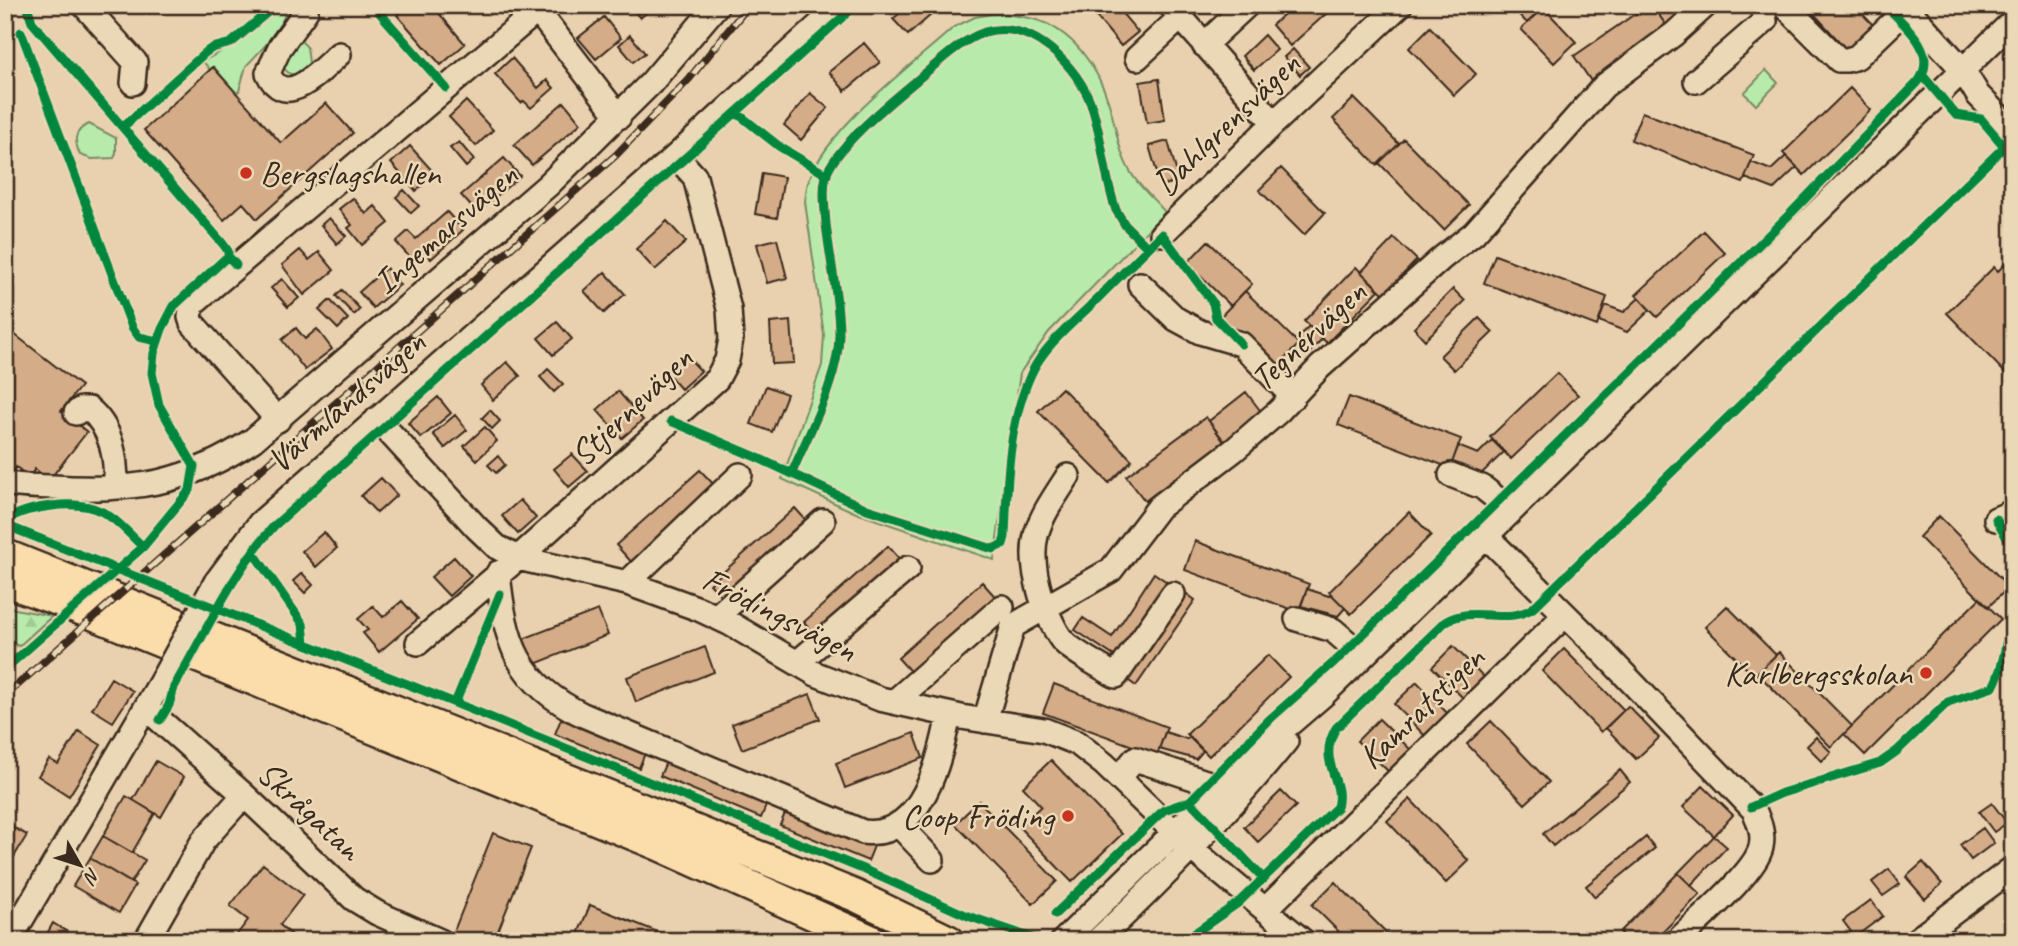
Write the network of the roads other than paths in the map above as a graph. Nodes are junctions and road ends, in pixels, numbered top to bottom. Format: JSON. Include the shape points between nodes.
{"nodes":[{"id":1,"x":84,"y":5,"type":"edge"},
{"id":2,"x":717,"y":5,"type":"edge"},
{"id":3,"x":841,"y":5,"type":"edge"},
{"id":4,"x":1247,"y":5,"type":"edge"},
{"id":5,"x":1400,"y":5,"type":"edge"},
{"id":6,"x":1706,"y":5,"type":"edge"},
{"id":7,"x":1762,"y":5,"type":"edge"},
{"id":8,"x":1784,"y":5,"type":"edge"},
{"id":9,"x":1905,"y":7,"type":"edge"},
{"id":10,"x":535,"y":8,"type":"edge"},
{"id":11,"x":306,"y":11,"type":"dead end"},
{"id":12,"x":1175,"y":11,"type":"edge"},
{"id":13,"x":2013,"y":21,"type":"edge"},
{"id":14,"x":1204,"y":45,"type":"junction"},
{"id":15,"x":339,"y":54,"type":"dead end"},
{"id":16,"x":1138,"y":58,"type":"dead end"},
{"id":17,"x":1963,"y":69,"type":"junction"},
{"id":18,"x":1696,"y":82,"type":"dead end"},
{"id":19,"x":133,"y":83,"type":"dead end"},
{"id":20,"x":619,"y":117,"type":"junction"},
{"id":21,"x":1274,"y":123,"type":"junction"},
{"id":22,"x":2013,"y":131,"type":"edge"},
{"id":23,"x":676,"y":156,"type":"junction"},
{"id":24,"x":1162,"y":234,"type":"dead end"},
{"id":25,"x":1140,"y":284,"type":"dead end"},
{"id":26,"x":1293,"y":397,"type":"junction"},
{"id":27,"x":76,"y":413,"type":"dead end"},
{"id":28,"x":377,"y":419,"type":"junction"},
{"id":29,"x":278,"y":421,"type":"junction"},
{"id":30,"x":740,"y":475,"type":"dead end"},
{"id":31,"x":1451,"y":475,"type":"dead end"},
{"id":32,"x":1068,"y":476,"type":"dead end"},
{"id":33,"x":5,"y":482,"type":"edge"},
{"id":34,"x":116,"y":486,"type":"junction"},
{"id":35,"x":1511,"y":510,"type":"junction"},
{"id":36,"x":823,"y":521,"type":"dead end"},
{"id":37,"x":1486,"y":536,"type":"junction"},
{"id":38,"x":5,"y":555,"type":"edge"},
{"id":39,"x":518,"y":558,"type":"junction"},
{"id":40,"x":908,"y":568,"type":"dead end"},
{"id":41,"x":498,"y":573,"type":"junction"},
{"id":42,"x":5,"y":581,"type":"edge"},
{"id":43,"x":627,"y":583,"type":"junction"},
{"id":44,"x":1173,"y":594,"type":"dead end"},
{"id":45,"x":1002,"y":607,"type":"dead end"},
{"id":46,"x":1045,"y":607,"type":"junction"},
{"id":47,"x":1565,"y":615,"type":"junction"},
{"id":48,"x":716,"y":617,"type":"junction"},
{"id":49,"x":1297,"y":619,"type":"dead end"},
{"id":50,"x":418,"y":643,"type":"dead end"},
{"id":51,"x":1363,"y":656,"type":"junction"},
{"id":52,"x":797,"y":663,"type":"junction"},
{"id":53,"x":1323,"y":695,"type":"junction"},
{"id":54,"x":894,"y":702,"type":"junction"},
{"id":55,"x":146,"y":708,"type":"junction"},
{"id":56,"x":948,"y":715,"type":"junction"},
{"id":57,"x":985,"y":721,"type":"junction"},
{"id":58,"x":1119,"y":778,"type":"junction"},
{"id":59,"x":1209,"y":783,"type":"dead end"},
{"id":60,"x":244,"y":795,"type":"junction"},
{"id":61,"x":898,"y":824,"type":"junction"},
{"id":62,"x":1173,"y":833,"type":"junction"},
{"id":63,"x":1192,"y":849,"type":"junction"},
{"id":64,"x":932,"y":860,"type":"dead end"},
{"id":65,"x":2013,"y":868,"type":"edge"},
{"id":66,"x":1265,"y":909,"type":"junction"},
{"id":67,"x":9,"y":941,"type":"edge"},
{"id":68,"x":146,"y":941,"type":"edge"},
{"id":69,"x":440,"y":941,"type":"edge"},
{"id":70,"x":872,"y":941,"type":"edge"},
{"id":71,"x":949,"y":941,"type":"edge"},
{"id":72,"x":1063,"y":941,"type":"edge"},
{"id":73,"x":1097,"y":941,"type":"edge"},
{"id":74,"x":1303,"y":941,"type":"edge"},
{"id":75,"x":1677,"y":941,"type":"edge"},
{"id":76,"x":1915,"y":941,"type":"edge"}],
"edges":[{"from":1,"to":19,"type":"street","via":[[135,62]]},
{"from":2,"to":20,"type":"street","name":"Ingemarsvägen"},
{"from":3,"to":23,"type":"street","name":"Värmlandsvägen"},
{"from":4,"to":14,"type":"street"},
{"from":5,"to":21,"type":"street","name":"Dahlgrensvägen"},
{"from":6,"to":26,"type":"street","name":"Tegnérvägen","via":[[1604,86],[1474,233],[1320,367]]},
{"from":7,"to":18,"type":"street","via":[[1765,21]]},
{"from":8,"to":9,"type":"street","via":[[1839,60],[1847,61],[1857,57]]},
{"from":9,"to":17,"type":"street"},
{"from":10,"to":20,"type":"street"},
{"from":10,"to":29,"type":"street","via":[[192,304],[192,323]]},
{"from":11,"to":15,"type":"street","via":[[272,60],[268,73],[272,82],[291,89],[305,85]]},
{"from":12,"to":14,"type":"street"},
{"from":12,"to":16,"type":"street"},
{"from":13,"to":17,"type":"street"},
{"from":14,"to":21,"type":"street"},
{"from":17,"to":22,"type":"street","via":[[1978,95]]},
{"from":17,"to":35,"type":"street"},
{"from":20,"to":29,"type":"street","name":"Ingemarsvägen","via":[[548,186]]},
{"from":21,"to":24,"type":"street","name":"Dahlgrensvägen"},
{"from":23,"to":28,"type":"street","name":"Värmlandsvägen"},
{"from":23,"to":39,"type":"street","name":"Stjernevägen","via":[[695,177],[729,309],[727,360],[702,394]]},
{"from":25,"to":26,"type":"street","via":[[1176,319],[1200,332],[1241,344]]},
{"from":26,"to":46,"type":"street","name":"Tegnérvägen","via":[[1234,450],[1159,507],[1111,570]]},
{"from":27,"to":34,"type":"street","via":[[89,409],[101,421],[113,449]]},
{"from":28,"to":39,"type":"street","name":"Frödingsvägen","via":[[477,528],[497,547]]},
{"from":28,"to":55,"type":"street","name":"Värmlandsvägen","bridge":true,"via":[[260,523],[216,582]]},
{"from":29,"to":34,"type":"street","name":"Ingemarsvägen","via":[[228,457],[193,473],[158,484]]},
{"from":30,"to":43,"type":"street"},
{"from":31,"to":35,"type":"street","via":[[1482,487]]},
{"from":32,"to":46,"type":"street","via":[[1038,524],[1034,540],[1035,577]]},
{"from":33,"to":34,"type":"street","name":"Ingemarsvägen","via":[[74,488]]},
{"from":35,"to":37,"type":"street"},
{"from":36,"to":48,"type":"street"},
{"from":37,"to":47,"type":"street"},
{"from":37,"to":51,"type":"street"},
{"from":38,"to":71,"type":"main road","via":[[679,824],[875,905]]},
{"from":39,"to":41,"type":"street","name":"Stjernevägen"},
{"from":39,"to":43,"type":"street","name":"Frödingsvägen"},
{"from":40,"to":52,"type":"street"},
{"from":41,"to":50,"type":"street","name":"Stjernevägen"},
{"from":41,"to":61,"type":"street","via":[[506,626],[517,655],[546,694],[583,715],[856,830],[880,833]]},
{"from":42,"to":70,"type":"main road","via":[[657,844]]},
{"from":43,"to":48,"type":"street","name":"Frödingsvägen"},
{"from":44,"to":46,"type":"street","via":[[1116,676],[1063,641]]},
{"from":45,"to":54,"type":"street"},
{"from":46,"to":57,"type":"street","name":"Tegnérvägen","via":[[1013,626]]},
{"from":47,"to":66,"type":"street","name":"Kamratstigen"},
{"from":47,"to":75,"type":"street","via":[[1751,807],[1762,829],[1761,848],[1752,865]]},
{"from":48,"to":52,"type":"street","name":"Frödingsvägen"},
{"from":49,"to":51,"type":"street","via":[[1333,630]]},
{"from":51,"to":53,"type":"street"},
{"from":52,"to":54,"type":"street","name":"Frödingsvägen","via":[[852,689]]},
{"from":53,"to":62,"type":"street"},
{"from":53,"to":63,"type":"street"},
{"from":54,"to":56,"type":"street","name":"Frödingsvägen"},
{"from":55,"to":60,"type":"street","name":"Skrågatan"},
{"from":55,"to":67,"type":"street","name":"Värmlandsvägen"},
{"from":56,"to":57,"type":"street","name":"Frödingsvägen"},
{"from":56,"to":61,"type":"street","via":[[930,783]]},
{"from":57,"to":58,"type":"street","name":"Frödingsvägen","via":[[1044,730],[1077,743]]},
{"from":58,"to":59,"type":"street","via":[[1135,759]]},
{"from":58,"to":62,"type":"street","name":"Frödingsvägen"},
{"from":60,"to":68,"type":"street","via":[[203,841]]},
{"from":60,"to":69,"type":"street","name":"Skrågatan","via":[[354,899]]},
{"from":61,"to":64,"type":"street"},
{"from":62,"to":63,"type":"street","name":"Frödingsvägen"},
{"from":62,"to":72,"type":"street"},
{"from":63,"to":66,"type":"street","name":"Frödingsvägen"},
{"from":63,"to":73,"type":"street"},
{"from":65,"to":76,"type":"street"},
{"from":66,"to":74,"type":"street","name":"Frödingsvägen"}]}
